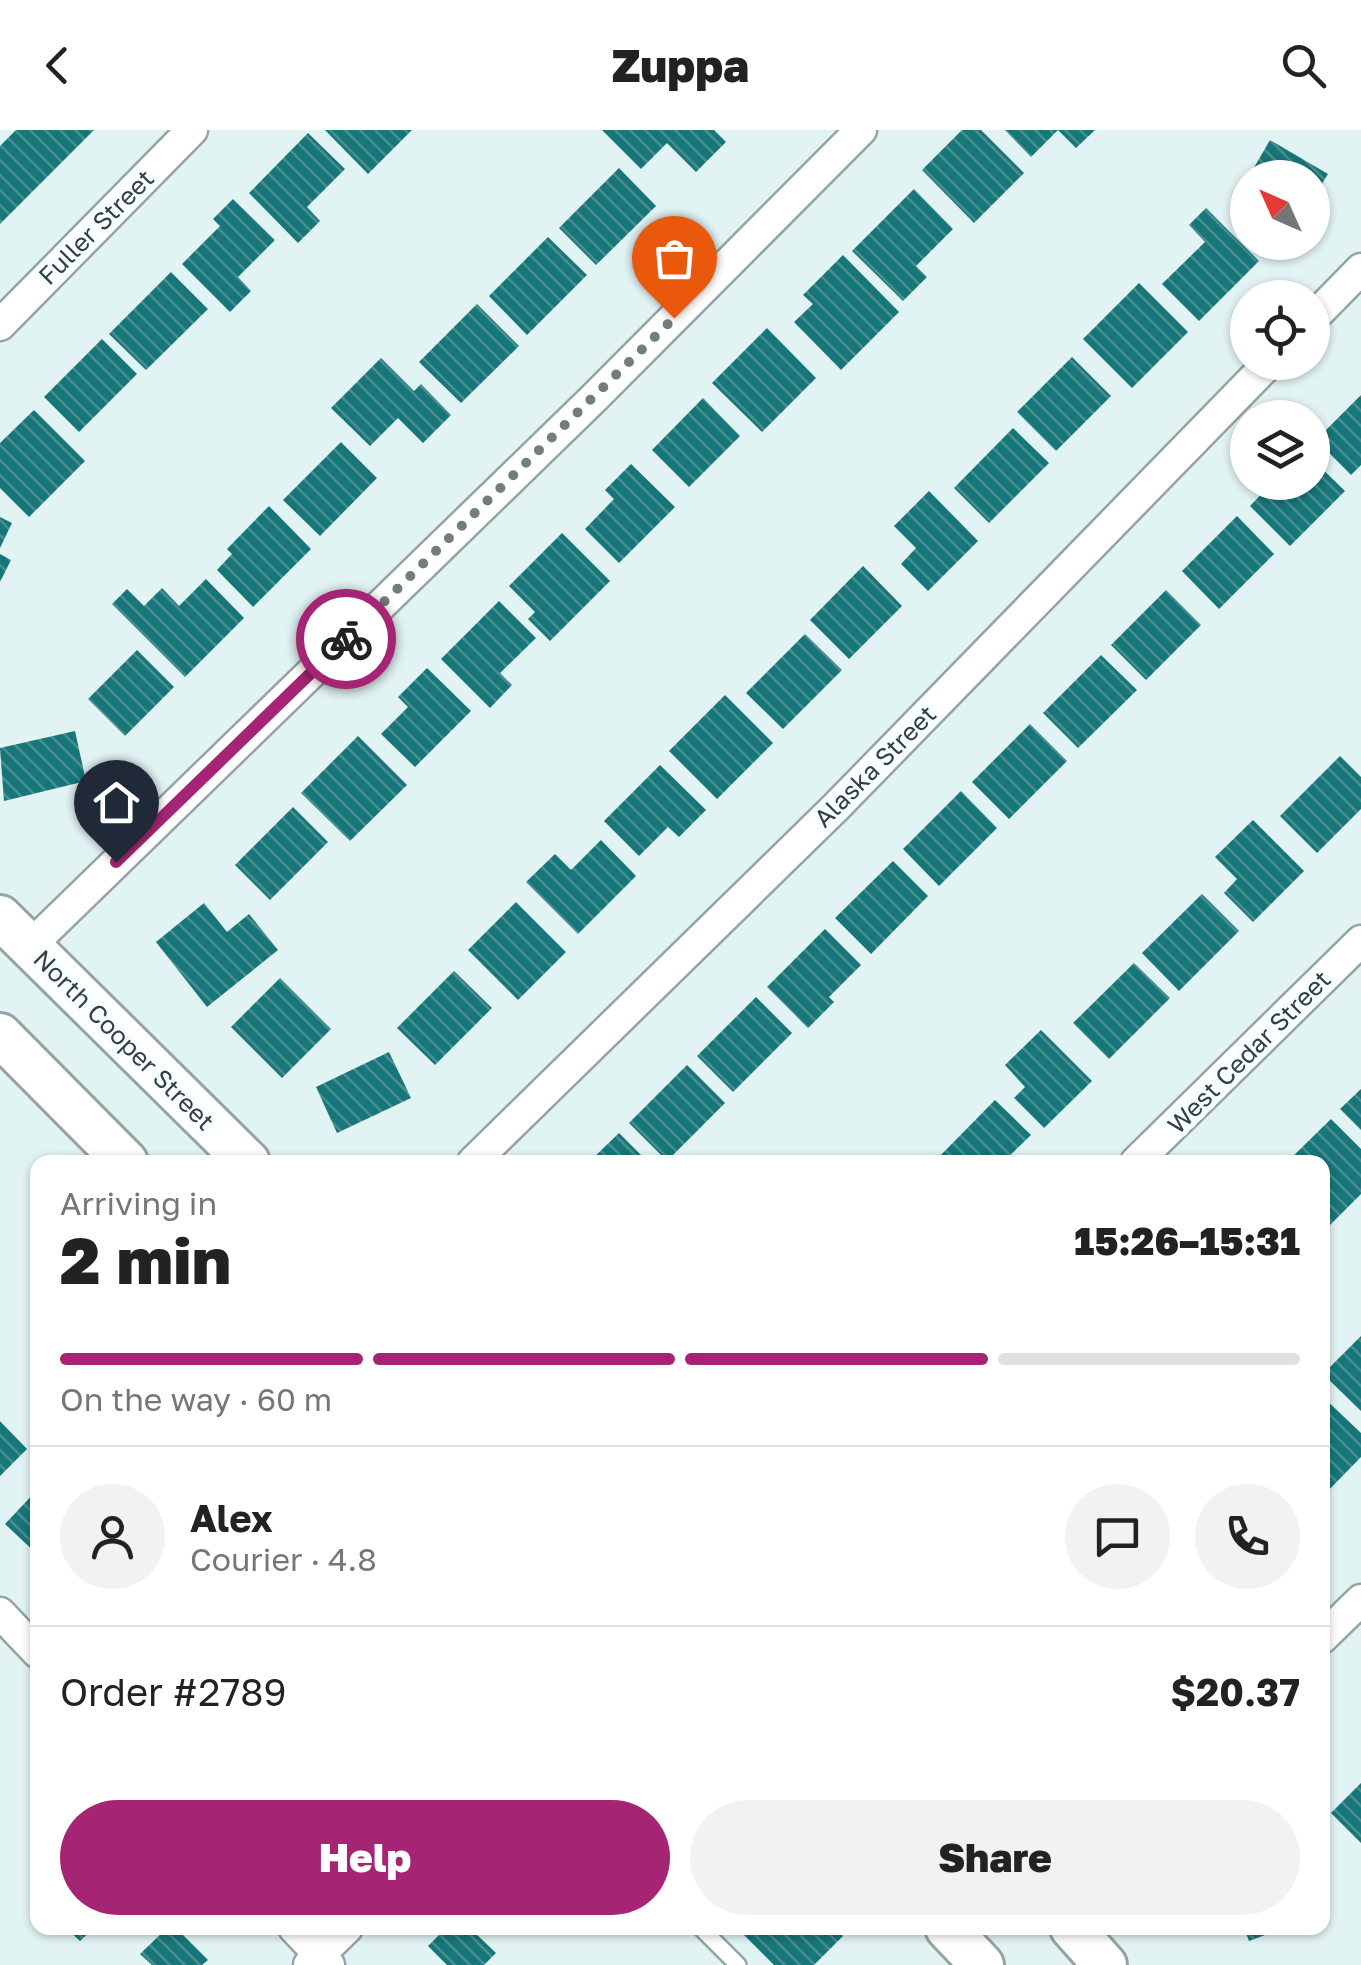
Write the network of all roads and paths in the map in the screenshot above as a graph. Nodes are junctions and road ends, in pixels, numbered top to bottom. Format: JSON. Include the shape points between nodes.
{"nodes":[{"id":1,"x":192,"y":130,"type":"edge"},
{"id":2,"x":861,"y":130,"type":"edge"},
{"id":3,"x":1361,"y":270,"type":"edge"},
{"id":4,"x":1330,"y":301,"type":"edge"},
{"id":5,"x":0,"y":325,"type":"edge"},
{"id":6,"x":1252,"y":380,"type":"edge"},
{"id":7,"x":15,"y":932,"type":"edge"},
{"id":8,"x":1361,"y":941,"type":"edge"},
{"id":9,"x":0,"y":1035,"type":"edge"},
{"id":10,"x":119,"y":1155,"type":"edge"},
{"id":11,"x":241,"y":1155,"type":"edge"},
{"id":12,"x":481,"y":1155,"type":"edge"},
{"id":13,"x":1143,"y":1155,"type":"edge"},
{"id":14,"x":1361,"y":1600,"type":"edge"},
{"id":15,"x":0,"y":1613,"type":"edge"},
{"id":16,"x":1330,"y":1630,"type":"edge"},
{"id":17,"x":30,"y":1645,"type":"edge"},
{"id":18,"x":299,"y":1935,"type":"edge"},
{"id":19,"x":341,"y":1935,"type":"edge"},
{"id":20,"x":707,"y":1935,"type":"edge"},
{"id":21,"x":954,"y":1935,"type":"edge"},
{"id":22,"x":1078,"y":1935,"type":"edge"},
{"id":23,"x":319,"y":1962,"type":"edge"},
{"id":24,"x":738,"y":1965,"type":"edge"},
{"id":25,"x":982,"y":1965,"type":"edge"},
{"id":26,"x":1106,"y":1965,"type":"edge"}],
"edges":[{"from":1,"to":5,"type":"street","name":"Fuller Street"},
{"from":2,"to":7,"type":"street","via":[[594,398]]},
{"from":3,"to":4,"type":"street"},
{"from":6,"to":12,"type":"street","name":"Alaska Street","via":[[836,807]]},
{"from":7,"to":11,"type":"main road","name":"North Cooper Street"},
{"from":8,"to":13,"type":"street","name":"West Cedar Street"},
{"from":9,"to":10,"type":"main road"},
{"from":14,"to":16,"type":"street"},
{"from":15,"to":17,"type":"street"},
{"from":18,"to":23,"type":"street"},
{"from":19,"to":23,"type":"street"},
{"from":20,"to":24,"type":"lane"},
{"from":21,"to":25,"type":"main road"},
{"from":22,"to":26,"type":"main road"}]}
